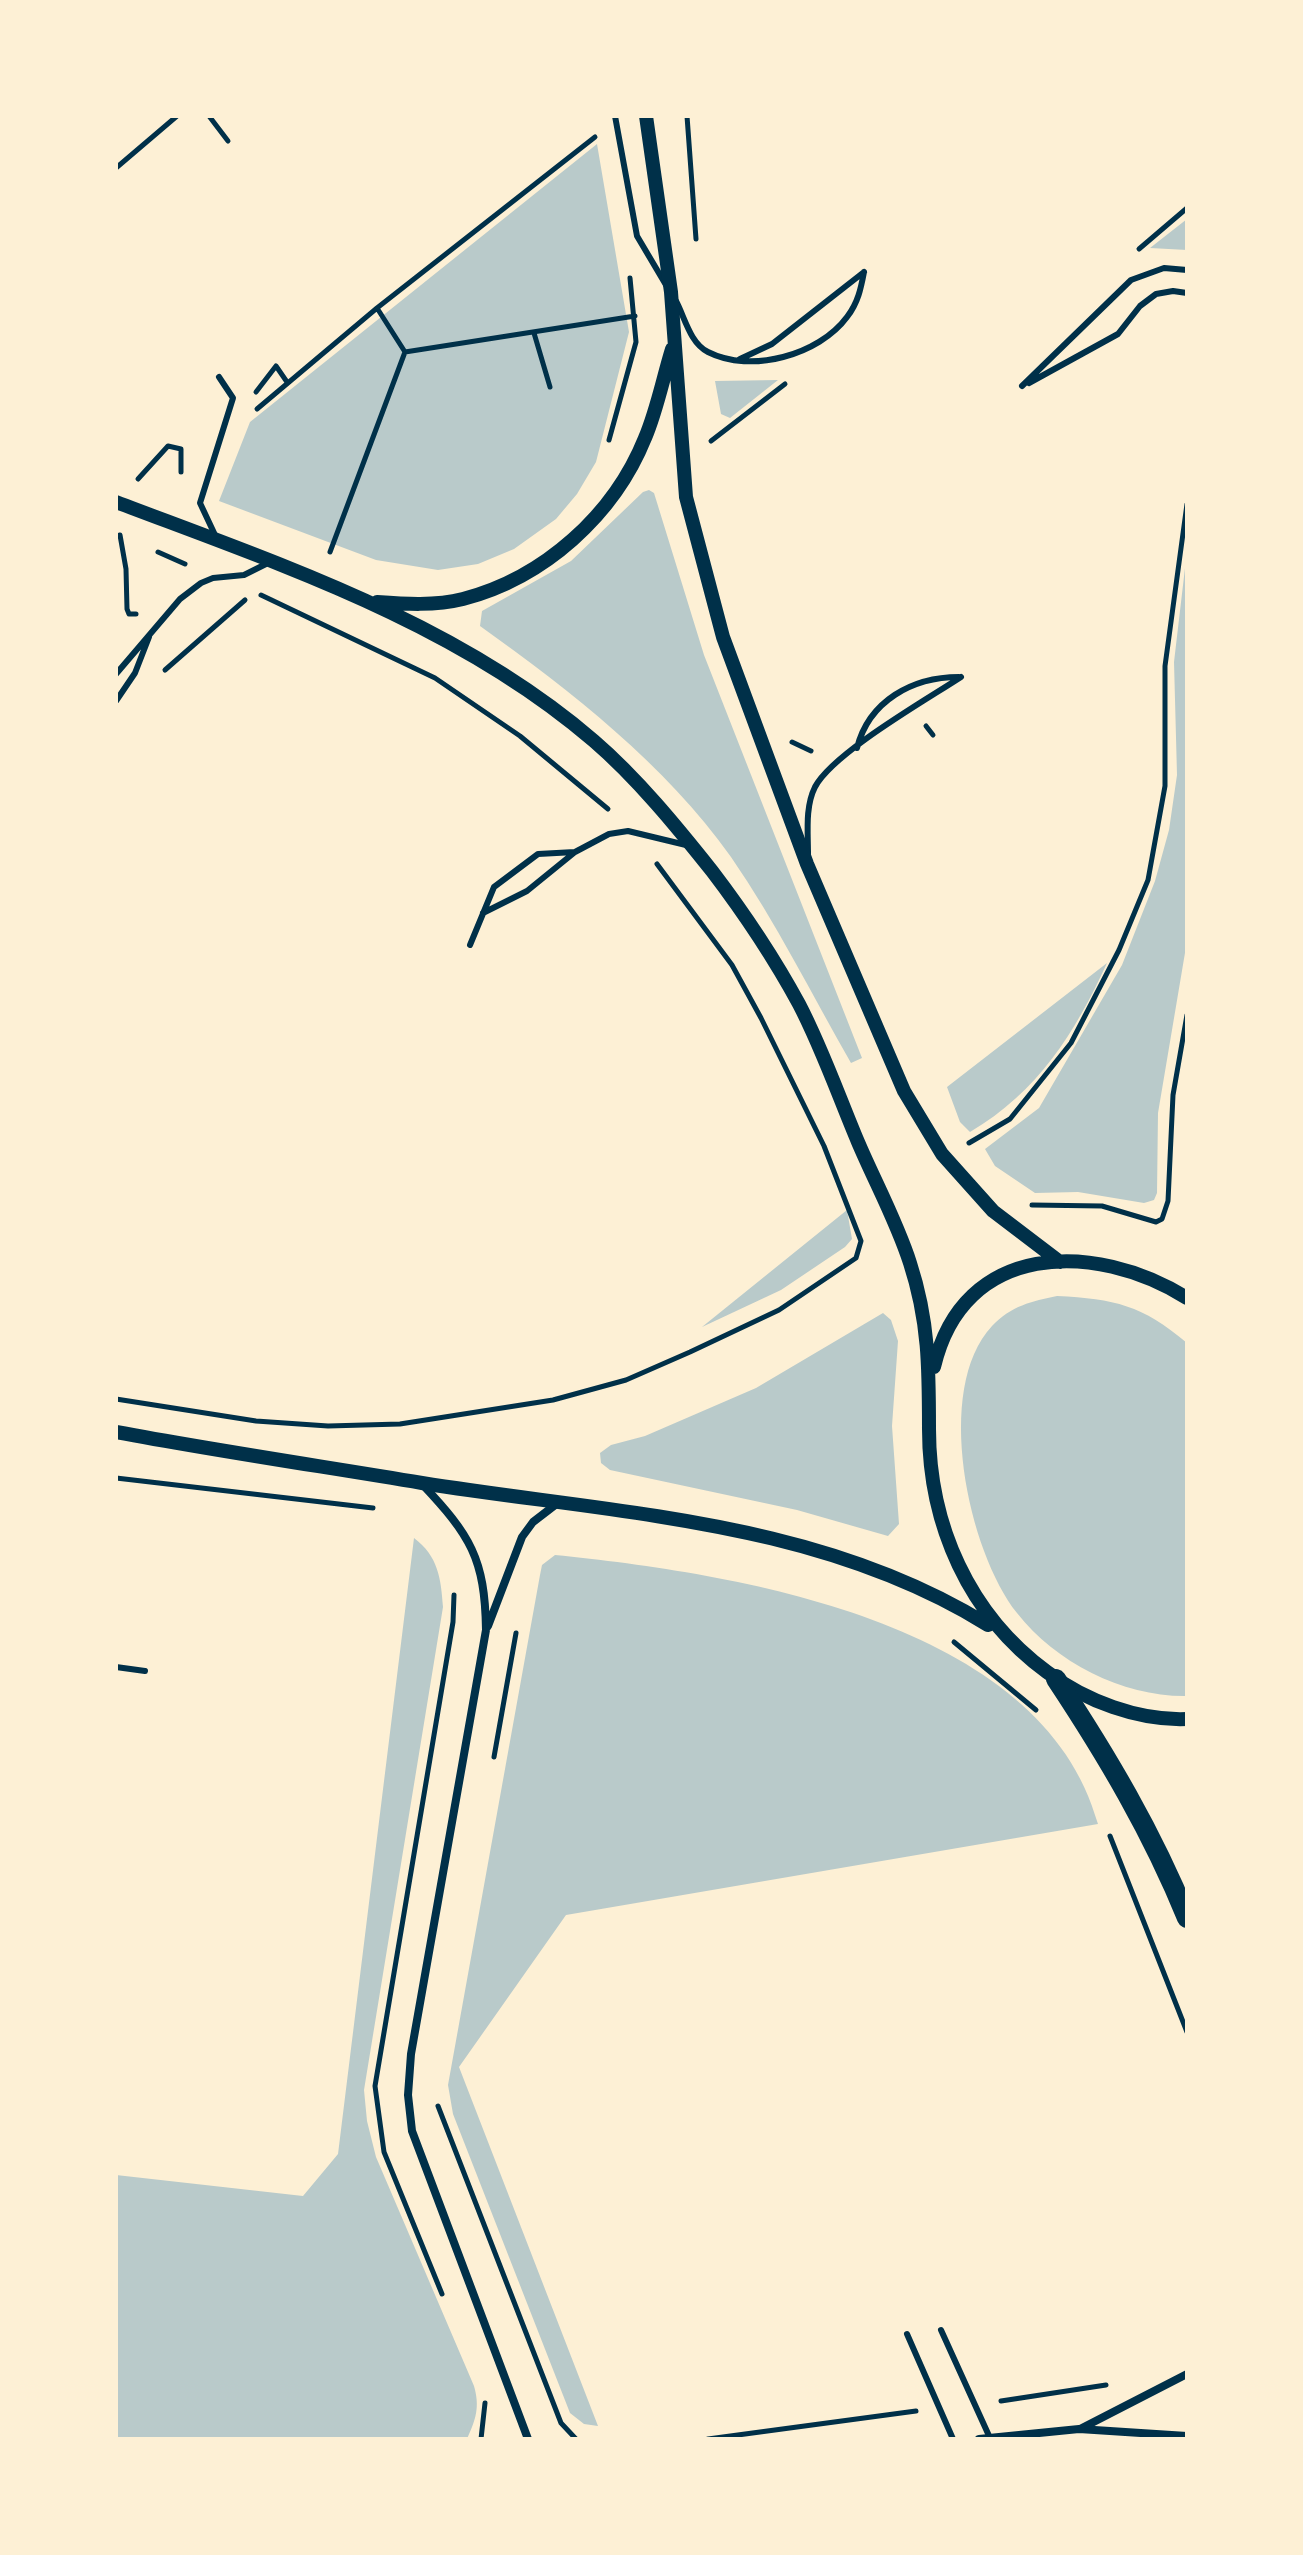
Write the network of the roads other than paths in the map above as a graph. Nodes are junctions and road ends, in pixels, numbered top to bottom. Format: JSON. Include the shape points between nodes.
{"nodes":[{"id":1,"x":615,"y":116,"type":"edge"},
{"id":2,"x":646,"y":116,"type":"edge"},
{"id":3,"x":1187,"y":270,"type":"edge"},
{"id":4,"x":671,"y":292,"type":"junction"},
{"id":5,"x":1187,"y":293,"type":"edge"},
{"id":6,"x":675,"y":337,"type":"junction"},
{"id":7,"x":739,"y":359,"type":"junction"},
{"id":8,"x":219,"y":377,"type":"dead end"},
{"id":9,"x":116,"y":502,"type":"edge"},
{"id":10,"x":216,"y":538,"type":"junction"},
{"id":11,"x":273,"y":561,"type":"junction"},
{"id":12,"x":368,"y":601,"type":"junction"},
{"id":13,"x":152,"y":630,"type":"junction"},
{"id":14,"x":116,"y":674,"type":"edge"},
{"id":15,"x":116,"y":701,"type":"edge"},
{"id":16,"x":857,"y":748,"type":"junction"},
{"id":17,"x":692,"y":845,"type":"junction"},
{"id":18,"x":575,"y":852,"type":"junction"},
{"id":19,"x":807,"y":864,"type":"junction"},
{"id":20,"x":483,"y":913,"type":"junction"},
{"id":21,"x":470,"y":945,"type":"dead end"},
{"id":22,"x":1060,"y":1262,"type":"junction"},
{"id":23,"x":1187,"y":1298,"type":"edge"},
{"id":24,"x":932,"y":1379,"type":"junction"},
{"id":25,"x":116,"y":1432,"type":"edge"},
{"id":26,"x":422,"y":1483,"type":"junction"},
{"id":27,"x":560,"y":1500,"type":"junction"},
{"id":28,"x":486,"y":1630,"type":"junction"},
{"id":29,"x":1001,"y":1633,"type":"junction"},
{"id":30,"x":116,"y":1667,"type":"edge"},
{"id":31,"x":145,"y":1671,"type":"dead end"},
{"id":32,"x":1056,"y":1679,"type":"junction"},
{"id":33,"x":1187,"y":1719,"type":"edge"},
{"id":34,"x":1187,"y":1918,"type":"edge"},
{"id":35,"x":941,"y":2330,"type":"dead end"},
{"id":36,"x":907,"y":2334,"type":"dead end"},
{"id":37,"x":1187,"y":2374,"type":"edge"},
{"id":38,"x":1079,"y":2429,"type":"junction"},
{"id":39,"x":1187,"y":2436,"type":"edge"},
{"id":40,"x":990,"y":2438,"type":"edge"},
{"id":41,"x":528,"y":2439,"type":"edge"},
{"id":42,"x":953,"y":2439,"type":"edge"},
{"id":43,"x":979,"y":2439,"type":"edge"}],
"edges":[{"from":1,"to":4,"type":"lane","via":[[637,236]]},
{"from":2,"to":4,"type":"street"},
{"from":3,"to":5,"type":"lane","via":[[1164,268],[1131,280],[1022,386],[1118,334],[1156,294]]},
{"from":4,"to":6,"type":"street"},
{"from":4,"to":7,"type":"lane","via":[[693,339],[708,352]]},
{"from":6,"to":12,"type":"street","via":[[646,437],[606,506],[578,537],[505,584],[461,600]]},
{"from":6,"to":19,"type":"street","via":[[686,497],[702,569]]},
{"from":7,"to":7,"type":"lane","via":[[772,344],[864,272],[858,299],[834,330],[774,362]]},
{"from":8,"to":10,"type":"lane","via":[[233,398],[200,503]]},
{"from":9,"to":10,"type":"street"},
{"from":10,"to":11,"type":"street"},
{"from":11,"to":12,"type":"street"},
{"from":11,"to":13,"type":"lane","via":[[244,575],[213,578],[180,599]]},
{"from":12,"to":17,"type":"street","via":[[427,629],[535,696],[596,742]]},
{"from":13,"to":14,"type":"lane"},
{"from":13,"to":15,"type":"lane","via":[[135,673]]},
{"from":16,"to":16,"type":"lane","via":[[873,711],[917,683],[961,677]]},
{"from":16,"to":19,"type":"lane","via":[[825,772],[809,805]]},
{"from":17,"to":18,"type":"lane","via":[[628,831],[609,834]]},
{"from":17,"to":24,"type":"street","via":[[800,1007],[910,1262]]},
{"from":18,"to":20,"type":"lane","via":[[527,891]]},
{"from":18,"to":20,"type":"lane","via":[[538,854],[494,887]]},
{"from":19,"to":22,"type":"street","via":[[924,1128],[993,1211]]},
{"from":20,"to":21,"type":"lane"},
{"from":22,"to":23,"type":"street","via":[[1130,1272]]},
{"from":22,"to":24,"type":"street","via":[[1024,1265],[984,1283],[946,1326]]},
{"from":24,"to":29,"type":"street","via":[[929,1430],[936,1503],[962,1574]]},
{"from":25,"to":26,"type":"street"},
{"from":26,"to":27,"type":"street"},
{"from":26,"to":28,"type":"street","via":[[461,1525],[476,1558],[485,1588]]},
{"from":27,"to":28,"type":"street","via":[[522,1537]]},
{"from":27,"to":29,"type":"street","via":[[644,1512],[827,1552],[943,1597]]},
{"from":28,"to":41,"type":"street","via":[[415,2025],[408,2095],[412,2131]]},
{"from":29,"to":32,"type":"street"},
{"from":30,"to":31,"type":"lane"},
{"from":32,"to":33,"type":"street","via":[[1108,1705]]},
{"from":32,"to":34,"type":"main road","via":[[1146,1824]]},
{"from":35,"to":40,"type":"lane"},
{"from":36,"to":42,"type":"lane"},
{"from":37,"to":38,"type":"street"},
{"from":38,"to":39,"type":"street"},
{"from":38,"to":40,"type":"street"},
{"from":40,"to":43,"type":"street"}]}
